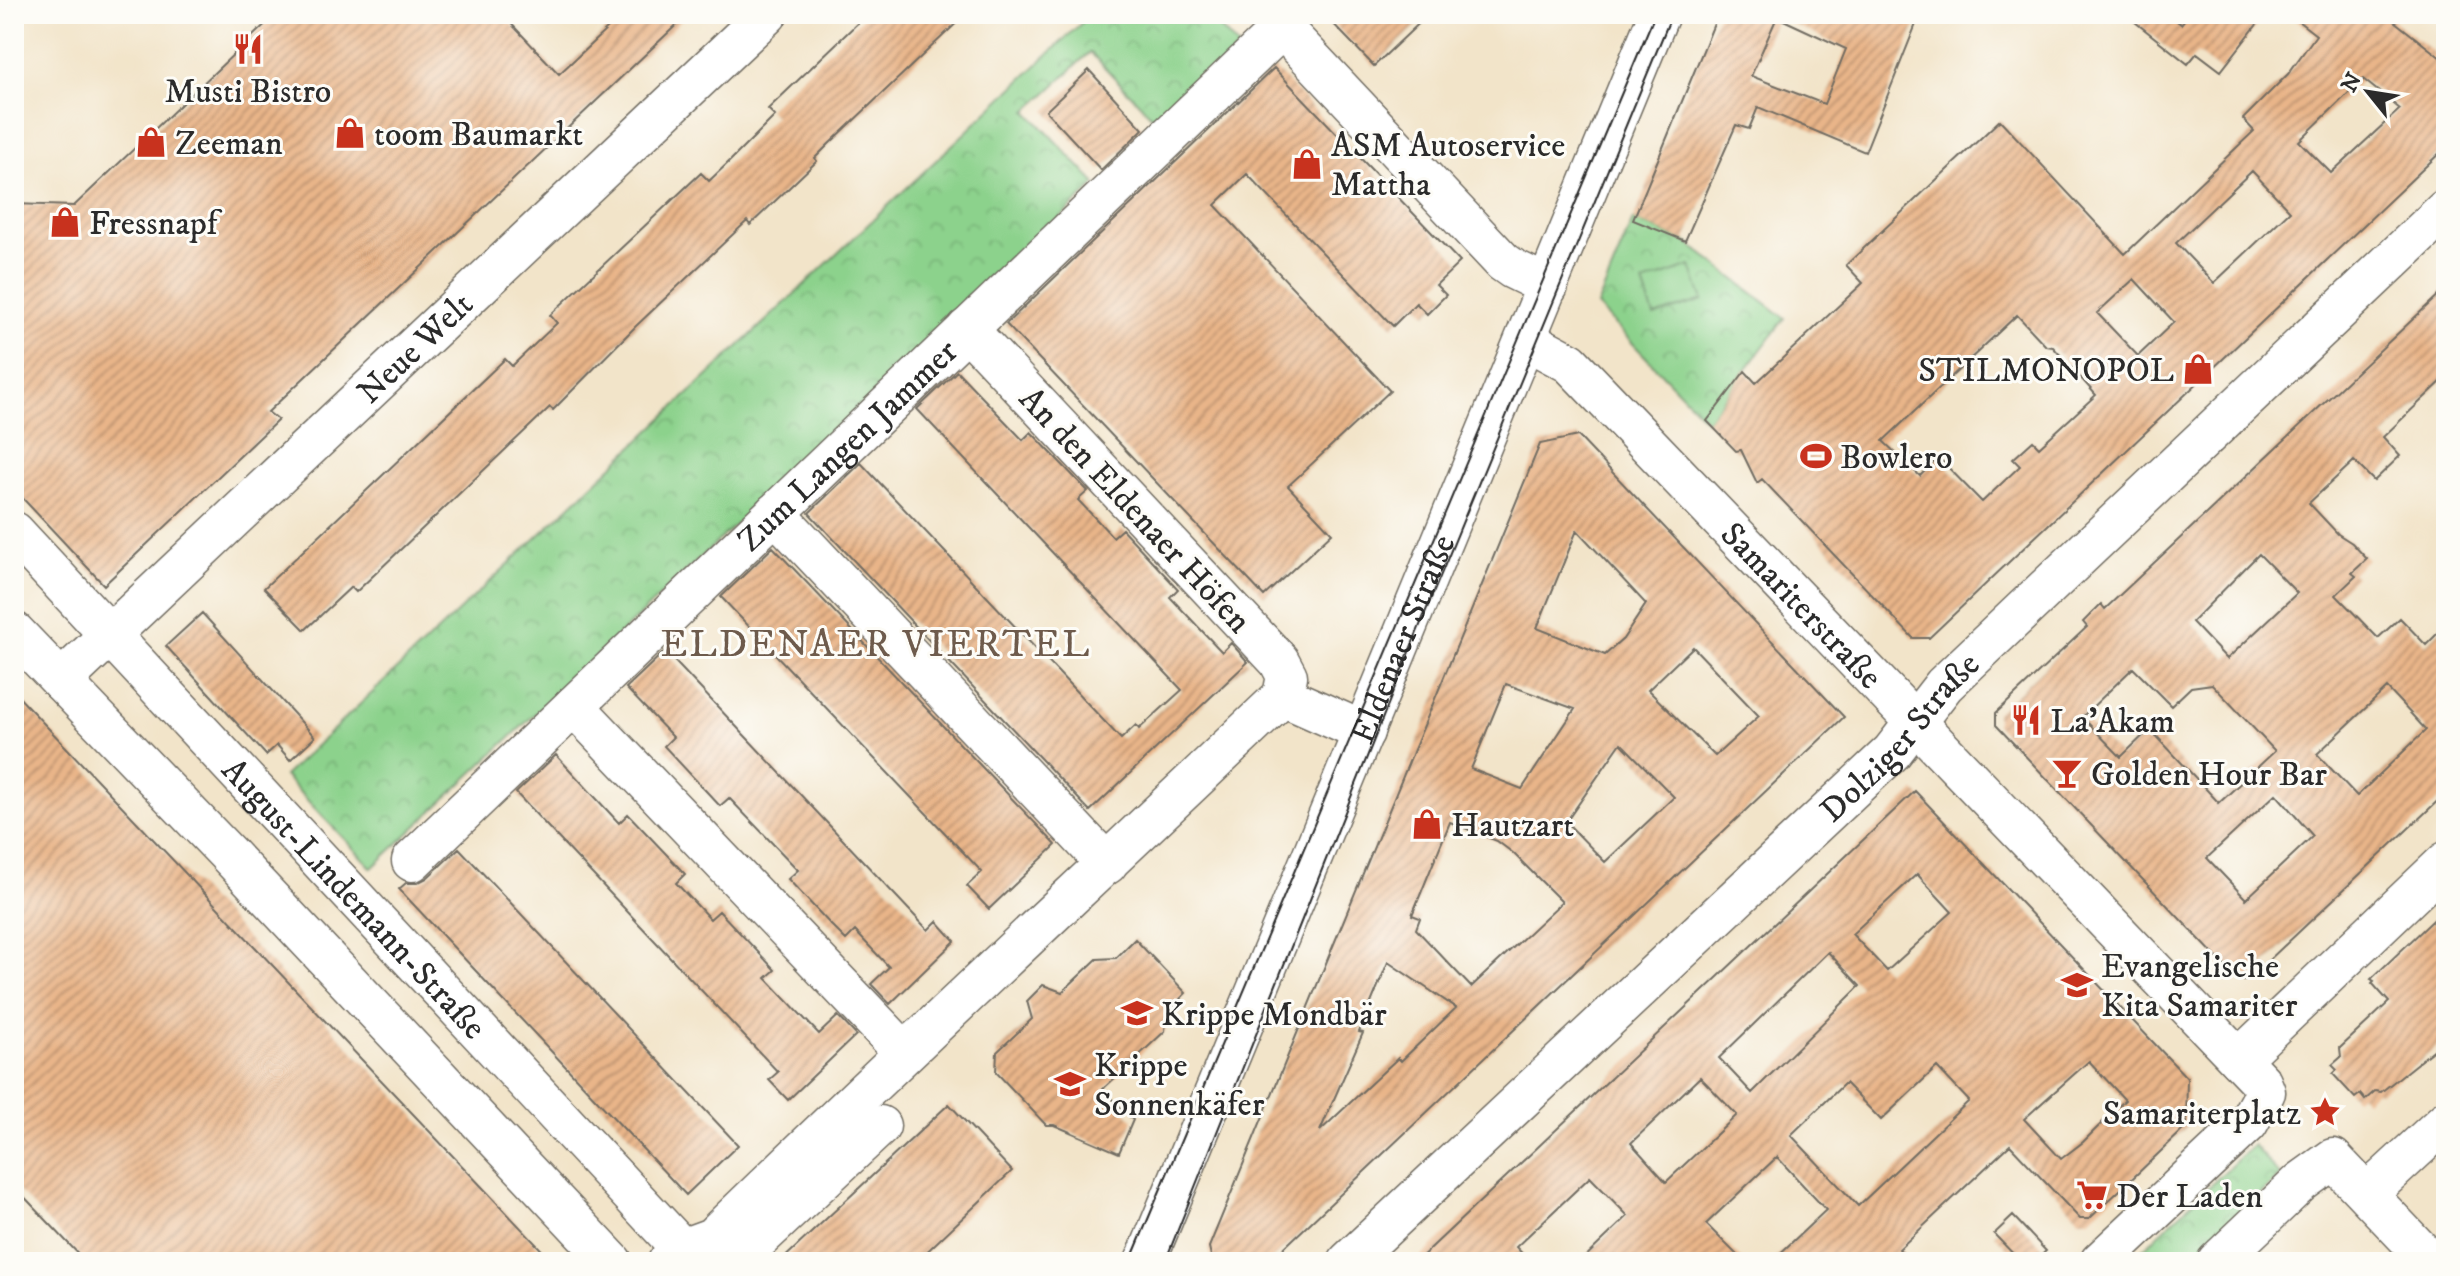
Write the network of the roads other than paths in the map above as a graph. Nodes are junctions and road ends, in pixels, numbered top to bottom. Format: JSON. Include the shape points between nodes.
{"nodes":[{"id":1,"x":767,"y":14,"type":"edge"},
{"id":2,"x":1659,"y":14,"type":"edge"},
{"id":3,"x":1276,"y":21,"type":"edge"},
{"id":4,"x":2446,"y":209,"type":"edge"},
{"id":5,"x":1548,"y":286,"type":"junction"},
{"id":6,"x":967,"y":329,"type":"junction"},
{"id":7,"x":1527,"y":340,"type":"junction"},
{"id":8,"x":775,"y":513,"type":"junction"},
{"id":9,"x":14,"y":532,"type":"edge"},
{"id":10,"x":14,"y":632,"type":"edge"},
{"id":11,"x":111,"y":636,"type":"junction"},
{"id":12,"x":61,"y":681,"type":"junction"},
{"id":13,"x":1283,"y":696,"type":"junction"},
{"id":14,"x":574,"y":706,"type":"junction"},
{"id":15,"x":1915,"y":722,"type":"junction"},
{"id":16,"x":1364,"y":732,"type":"junction"},
{"id":17,"x":412,"y":861,"type":"dead end"},
{"id":18,"x":2446,"y":862,"type":"edge"},
{"id":19,"x":1107,"y":864,"type":"junction"},
{"id":20,"x":904,"y":1052,"type":"junction"},
{"id":21,"x":2239,"y":1059,"type":"junction"},
{"id":22,"x":2446,"y":1121,"type":"edge"},
{"id":23,"x":880,"y":1126,"type":"dead end"},
{"id":24,"x":2367,"y":1194,"type":"junction"},
{"id":25,"x":673,"y":1258,"type":"edge"},
{"id":26,"x":612,"y":1262,"type":"edge"},
{"id":27,"x":734,"y":1262,"type":"edge"},
{"id":28,"x":1145,"y":1262,"type":"edge"},
{"id":29,"x":1348,"y":1262,"type":"edge"},
{"id":30,"x":2100,"y":1262,"type":"edge"},
{"id":31,"x":2217,"y":1262,"type":"edge"},
{"id":32,"x":2431,"y":1262,"type":"edge"}],
"edges":[{"from":1,"to":11,"type":"street","name":"Neue Welt"},
{"from":2,"to":5,"type":"street","name":"Eldenaer Straße"},
{"from":3,"to":5,"type":"street","via":[[1503,262]]},
{"from":3,"to":6,"type":"street","name":"Zum Langen Jammer"},
{"from":4,"to":15,"type":"street","name":"Dolziger Straße","via":[[1944,685]]},
{"from":5,"to":7,"type":"street","name":"Eldenaer Straße"},
{"from":6,"to":8,"type":"street","name":"Zum Langen Jammer"},
{"from":6,"to":13,"type":"street","name":"An den Eldenaer Höfen","via":[[1279,661],[1287,676]]},
{"from":7,"to":15,"type":"street","name":"Samariterstraße","via":[[1570,363]]},
{"from":7,"to":16,"type":"street","name":"Eldenaer Straße"},
{"from":8,"to":14,"type":"street","name":"Zum Langen Jammer"},
{"from":8,"to":19,"type":"street"},
{"from":9,"to":11,"type":"street","name":"August-Lindemann-Straße"},
{"from":10,"to":12,"type":"street","name":"August-Lindemann-Straße"},
{"from":11,"to":12,"type":"street","name":"Neue Welt"},
{"from":11,"to":25,"type":"street","name":"August-Lindemann-Straße"},
{"from":12,"to":26,"type":"street","name":"August-Lindemann-Straße"},
{"from":13,"to":16,"type":"street"},
{"from":13,"to":19,"type":"street"},
{"from":14,"to":17,"type":"street","name":"Zum Langen Jammer"},
{"from":14,"to":20,"type":"street"},
{"from":15,"to":21,"type":"street","name":"Samariterstraße"},
{"from":15,"to":29,"type":"street","name":"Dolziger Straße","via":[[1892,752]]},
{"from":16,"to":28,"type":"street","name":"Eldenaer Straße"},
{"from":18,"to":21,"type":"street"},
{"from":19,"to":20,"type":"street"},
{"from":20,"to":25,"type":"street","via":[[712,1238]]},
{"from":21,"to":30,"type":"street","name":"Samariterstraße","via":[[2265,1092],[2248,1123]]},
{"from":22,"to":24,"type":"street"},
{"from":23,"to":27,"type":"street"},
{"from":24,"to":31,"type":"street","via":[[2333,1159],[2301,1182]]},
{"from":24,"to":32,"type":"street"}]}
